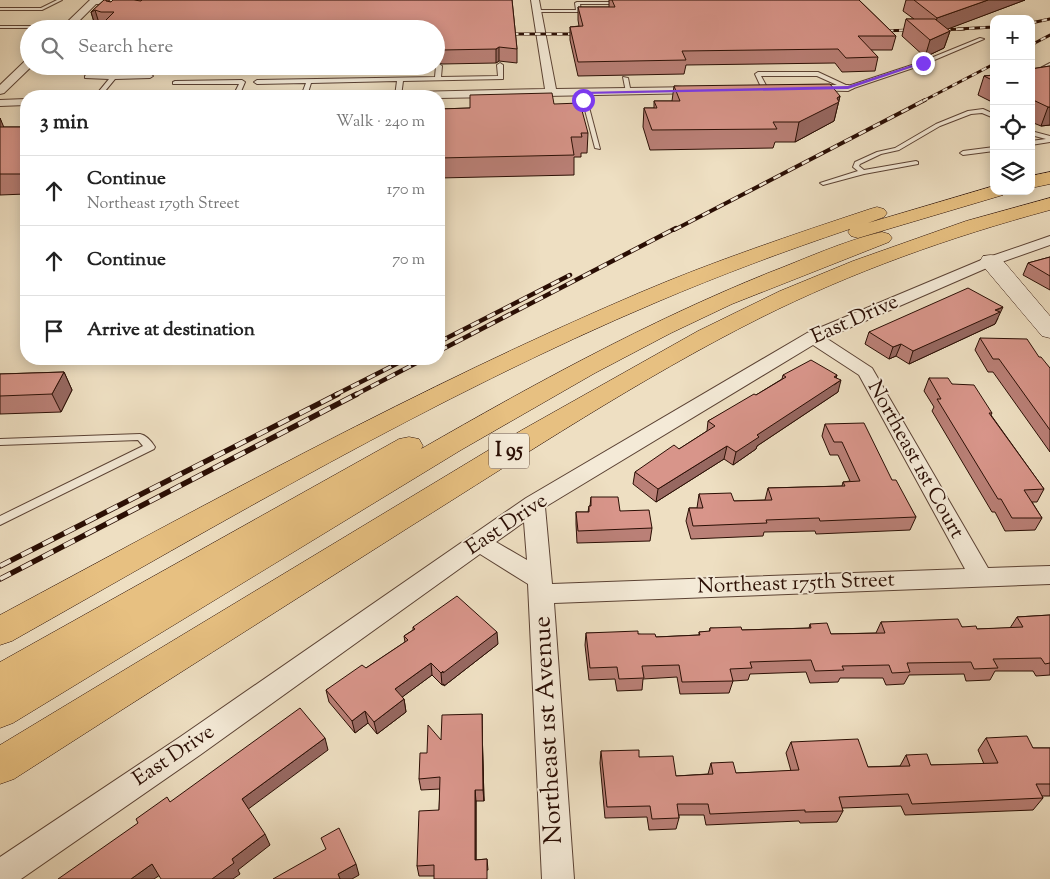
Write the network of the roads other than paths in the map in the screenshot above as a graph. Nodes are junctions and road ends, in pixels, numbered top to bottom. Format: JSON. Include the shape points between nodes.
{"nodes":[{"id":1,"x":60,"y":0,"type":"edge"},
{"id":2,"x":95,"y":0,"type":"edge"},
{"id":3,"x":151,"y":0,"type":"edge"},
{"id":4,"x":535,"y":0,"type":"edge"},
{"id":5,"x":121,"y":3,"type":"edge"},
{"id":6,"x":144,"y":3,"type":"edge"},
{"id":7,"x":626,"y":3,"type":"edge"},
{"id":8,"x":0,"y":9,"type":"edge"},
{"id":9,"x":537,"y":11,"type":"junction"},
{"id":10,"x":74,"y":20,"type":"edge"},
{"id":11,"x":0,"y":27,"type":"edge"},
{"id":12,"x":20,"y":27,"type":"edge"},
{"id":13,"x":982,"y":39,"type":"dead end"},
{"id":14,"x":1050,"y":64,"type":"edge"},
{"id":15,"x":500,"y":65,"type":"dead end"},
{"id":16,"x":20,"y":72,"type":"edge"},
{"id":17,"x":89,"y":75,"type":"edge"},
{"id":18,"x":438,"y":75,"type":"edge"},
{"id":19,"x":150,"y":76,"type":"dead end"},
{"id":20,"x":113,"y":77,"type":"junction"},
{"id":21,"x":625,"y":78,"type":"edge"},
{"id":22,"x":1037,"y":78,"type":"edge"},
{"id":23,"x":438,"y":79,"type":"junction"},
{"id":24,"x":400,"y":80,"type":"junction"},
{"id":25,"x":310,"y":81,"type":"junction"},
{"id":26,"x":175,"y":82,"type":"dead end"},
{"id":27,"x":257,"y":82,"type":"dead end"},
{"id":28,"x":502,"y":86,"type":"junction"},
{"id":29,"x":848,"y":88,"type":"junction"},
{"id":30,"x":765,"y":89,"type":"edge"},
{"id":31,"x":793,"y":89,"type":"edge"},
{"id":32,"x":103,"y":90,"type":"edge"},
{"id":33,"x":239,"y":90,"type":"edge"},
{"id":34,"x":306,"y":90,"type":"edge"},
{"id":35,"x":399,"y":90,"type":"edge"},
{"id":36,"x":707,"y":90,"type":"edge"},
{"id":37,"x":0,"y":91,"type":"edge"},
{"id":38,"x":582,"y":92,"type":"junction"},
{"id":39,"x":629,"y":92,"type":"junction"},
{"id":40,"x":547,"y":95,"type":"junction"},
{"id":41,"x":445,"y":97,"type":"edge"},
{"id":42,"x":20,"y":102,"type":"edge"},
{"id":43,"x":0,"y":103,"type":"edge"},
{"id":44,"x":990,"y":114,"type":"edge"},
{"id":45,"x":1035,"y":134,"type":"edge"},
{"id":46,"x":1050,"y":139,"type":"edge"},
{"id":47,"x":1035,"y":142,"type":"edge"},
{"id":48,"x":598,"y":148,"type":"dead end"},
{"id":49,"x":990,"y":150,"type":"edge"},
{"id":50,"x":963,"y":153,"type":"dead end"},
{"id":51,"x":916,"y":163,"type":"dead end"},
{"id":52,"x":1050,"y":168,"type":"edge"},
{"id":53,"x":1035,"y":171,"type":"edge"},
{"id":54,"x":863,"y":172,"type":"junction"},
{"id":55,"x":1050,"y":178,"type":"edge"},
{"id":56,"x":990,"y":181,"type":"edge"},
{"id":57,"x":1035,"y":181,"type":"edge"},
{"id":58,"x":822,"y":183,"type":"dead end"},
{"id":59,"x":1050,"y":189,"type":"edge"},
{"id":60,"x":990,"y":193,"type":"edge"},
{"id":61,"x":1050,"y":204,"type":"edge"},
{"id":62,"x":1050,"y":240,"type":"edge"},
{"id":63,"x":991,"y":261,"type":"junction"},
{"id":64,"x":1050,"y":331,"type":"edge"},
{"id":65,"x":814,"y":337,"type":"junction"},
{"id":66,"x":0,"y":442,"type":"edge"},
{"id":67,"x":534,"y":504,"type":"junction"},
{"id":68,"x":0,"y":521,"type":"edge"},
{"id":69,"x":480,"y":543,"type":"junction"},
{"id":70,"x":1050,"y":574,"type":"edge"},
{"id":71,"x":981,"y":577,"type":"junction"},
{"id":72,"x":541,"y":587,"type":"junction"},
{"id":73,"x":0,"y":631,"type":"edge"},
{"id":74,"x":0,"y":680,"type":"edge"},
{"id":75,"x":0,"y":711,"type":"edge"},
{"id":76,"x":0,"y":766,"type":"edge"},
{"id":77,"x":0,"y":875,"type":"edge"},
{"id":78,"x":558,"y":879,"type":"edge"}],
"edges":[{"from":1,"to":8,"type":"lane","via":[[42,9]]},
{"from":2,"to":5,"type":"street"},
{"from":2,"to":10,"type":"street"},
{"from":3,"to":6,"type":"lane"},
{"from":4,"to":9,"type":"street"},
{"from":5,"to":6,"type":"street"},
{"from":7,"to":9,"type":"lane","via":[[577,3],[579,11]]},
{"from":9,"to":40,"type":"street"},
{"from":11,"to":12,"type":"lane"},
{"from":13,"to":29,"type":"lane"},
{"from":14,"to":22,"type":"lane","via":[[1031,75]]},
{"from":15,"to":28,"type":"lane"},
{"from":16,"to":37,"type":"street"},
{"from":17,"to":20,"type":"lane","via":[[87,77]]},
{"from":18,"to":23,"type":"lane"},
{"from":19,"to":20,"type":"lane"},
{"from":20,"to":32,"type":"lane"},
{"from":21,"to":39,"type":"lane"},
{"from":23,"to":24,"type":"lane"},
{"from":23,"to":28,"type":"lane"},
{"from":24,"to":25,"type":"lane"},
{"from":24,"to":35,"type":"lane"},
{"from":25,"to":27,"type":"lane"},
{"from":25,"to":34,"type":"lane"},
{"from":26,"to":33,"type":"lane","via":[[242,82]]},
{"from":28,"to":40,"type":"street"},
{"from":28,"to":41,"type":"street","via":[[481,98]]},
{"from":29,"to":30,"type":"lane","via":[[818,74],[758,74]]},
{"from":29,"to":31,"type":"street"},
{"from":36,"to":39,"type":"street"},
{"from":38,"to":39,"type":"street"},
{"from":38,"to":40,"type":"street"},
{"from":38,"to":48,"type":"lane"},
{"from":42,"to":43,"type":"street"},
{"from":44,"to":54,"type":"lane","via":[[983,111],[970,112],[938,125],[897,149],[857,163],[856,167]]},
{"from":45,"to":46,"type":"lane"},
{"from":46,"to":47,"type":"lane"},
{"from":49,"to":50,"type":"lane"},
{"from":51,"to":54,"type":"lane"},
{"from":52,"to":53,"type":"highway"},
{"from":54,"to":58,"type":"lane"},
{"from":55,"to":57,"type":"highway"},
{"from":56,"to":73,"type":"highway","via":[[912,202],[782,244],[696,276],[580,326],[487,370],[290,472]]},
{"from":59,"to":75,"type":"highway","via":[[915,226],[818,260],[634,342],[463,436]]},
{"from":60,"to":74,"type":"highway","via":[[800,251],[617,333],[534,376]]},
{"from":61,"to":76,"type":"highway","number":"I 95","via":[[976,224],[836,275],[752,313],[655,364],[482,467]]},
{"from":62,"to":63,"type":"street","name":"East Drive"},
{"from":63,"to":64,"type":"street"},
{"from":63,"to":65,"type":"street","name":"East Drive"},
{"from":65,"to":67,"type":"street","name":"East Drive"},
{"from":65,"to":71,"type":"street","name":"Northeast 1st Court","via":[[866,372]]},
{"from":66,"to":68,"type":"lane","via":[[140,437],[150,447]]},
{"from":67,"to":69,"type":"street","name":"East Drive"},
{"from":67,"to":72,"type":"street","name":"Northeast 1st Avenue"},
{"from":69,"to":72,"type":"street"},
{"from":69,"to":77,"type":"street","name":"East Drive"},
{"from":70,"to":71,"type":"street","name":"Northeast 175th Street"},
{"from":71,"to":72,"type":"street","name":"Northeast 175th Street"},
{"from":72,"to":78,"type":"street","name":"Northeast 1st Avenue"}]}
